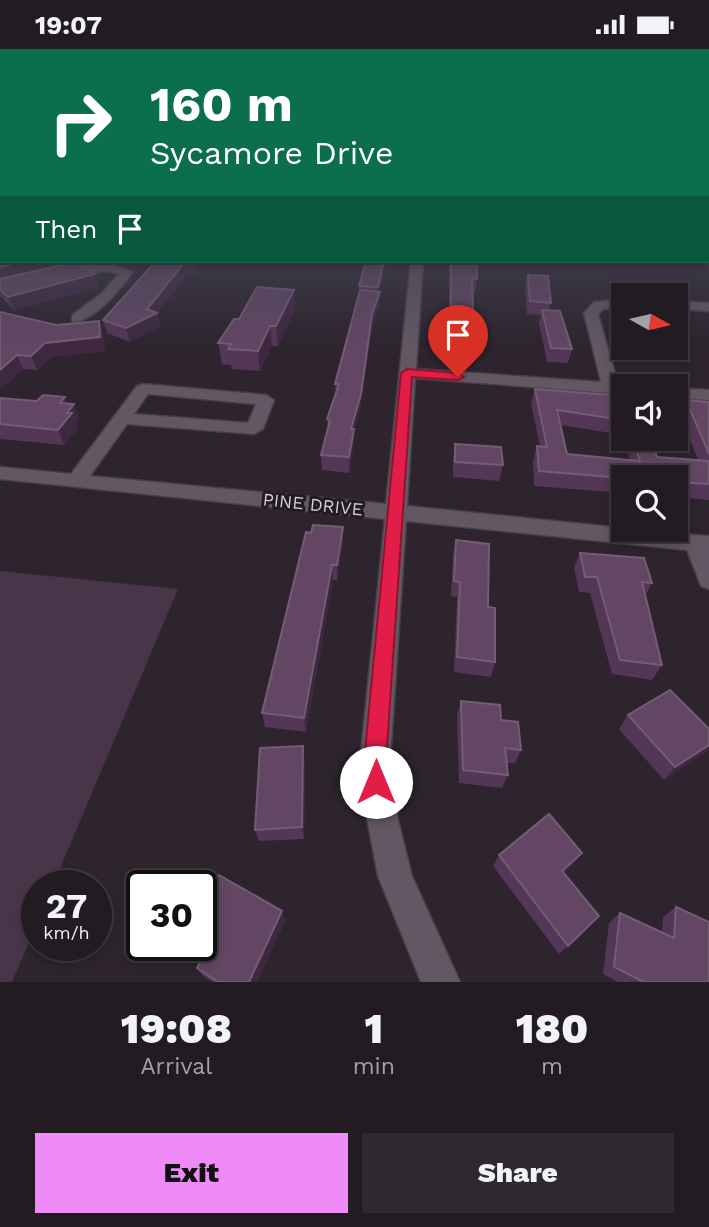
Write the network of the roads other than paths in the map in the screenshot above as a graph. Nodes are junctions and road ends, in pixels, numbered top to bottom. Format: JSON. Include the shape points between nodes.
{"nodes":[{"id":1,"x":417,"y":263,"type":"edge"},
{"id":2,"x":47,"y":275,"type":"edge"},
{"id":3,"x":584,"y":298,"type":"dead end"},
{"id":4,"x":611,"y":304,"type":"edge"},
{"id":5,"x":599,"y":305,"type":"junction"},
{"id":6,"x":688,"y":306,"type":"edge"},
{"id":7,"x":709,"y":307,"type":"edge"},
{"id":8,"x":77,"y":318,"type":"dead end"},
{"id":9,"x":407,"y":373,"type":"junction"},
{"id":10,"x":612,"y":374,"type":"edge"},
{"id":11,"x":611,"y":388,"type":"edge"},
{"id":12,"x":688,"y":394,"type":"edge"},
{"id":13,"x":709,"y":395,"type":"edge"},
{"id":14,"x":123,"y":418,"type":"junction"},
{"id":15,"x":0,"y":473,"type":"edge"},
{"id":16,"x":77,"y":480,"type":"junction"},
{"id":17,"x":396,"y":512,"type":"junction"},
{"id":18,"x":702,"y":543,"type":"edge"},
{"id":19,"x":709,"y":580,"type":"edge"},
{"id":20,"x":441,"y":982,"type":"edge"}],
"edges":[{"from":1,"to":9,"type":"street"},
{"from":2,"to":8,"type":"street","via":[[107,267],[127,272],[106,297]]},
{"from":3,"to":5,"type":"street"},
{"from":4,"to":5,"type":"street"},
{"from":5,"to":10,"type":"street","via":[[592,319]]},
{"from":6,"to":7,"type":"street"},
{"from":9,"to":11,"type":"street"},
{"from":9,"to":17,"type":"street"},
{"from":12,"to":13,"type":"street"},
{"from":14,"to":14,"type":"street","via":[[254,429],[266,400],[143,389]]},
{"from":14,"to":16,"type":"street"},
{"from":15,"to":16,"type":"street","name":"PINE DRIVE"},
{"from":16,"to":17,"type":"street","name":"PINE DRIVE"},
{"from":17,"to":18,"type":"street","name":"PINE DRIVE"},
{"from":17,"to":20,"type":"street","via":[[375,762],[377,801],[399,892]]},
{"from":18,"to":19,"type":"street"}]}
